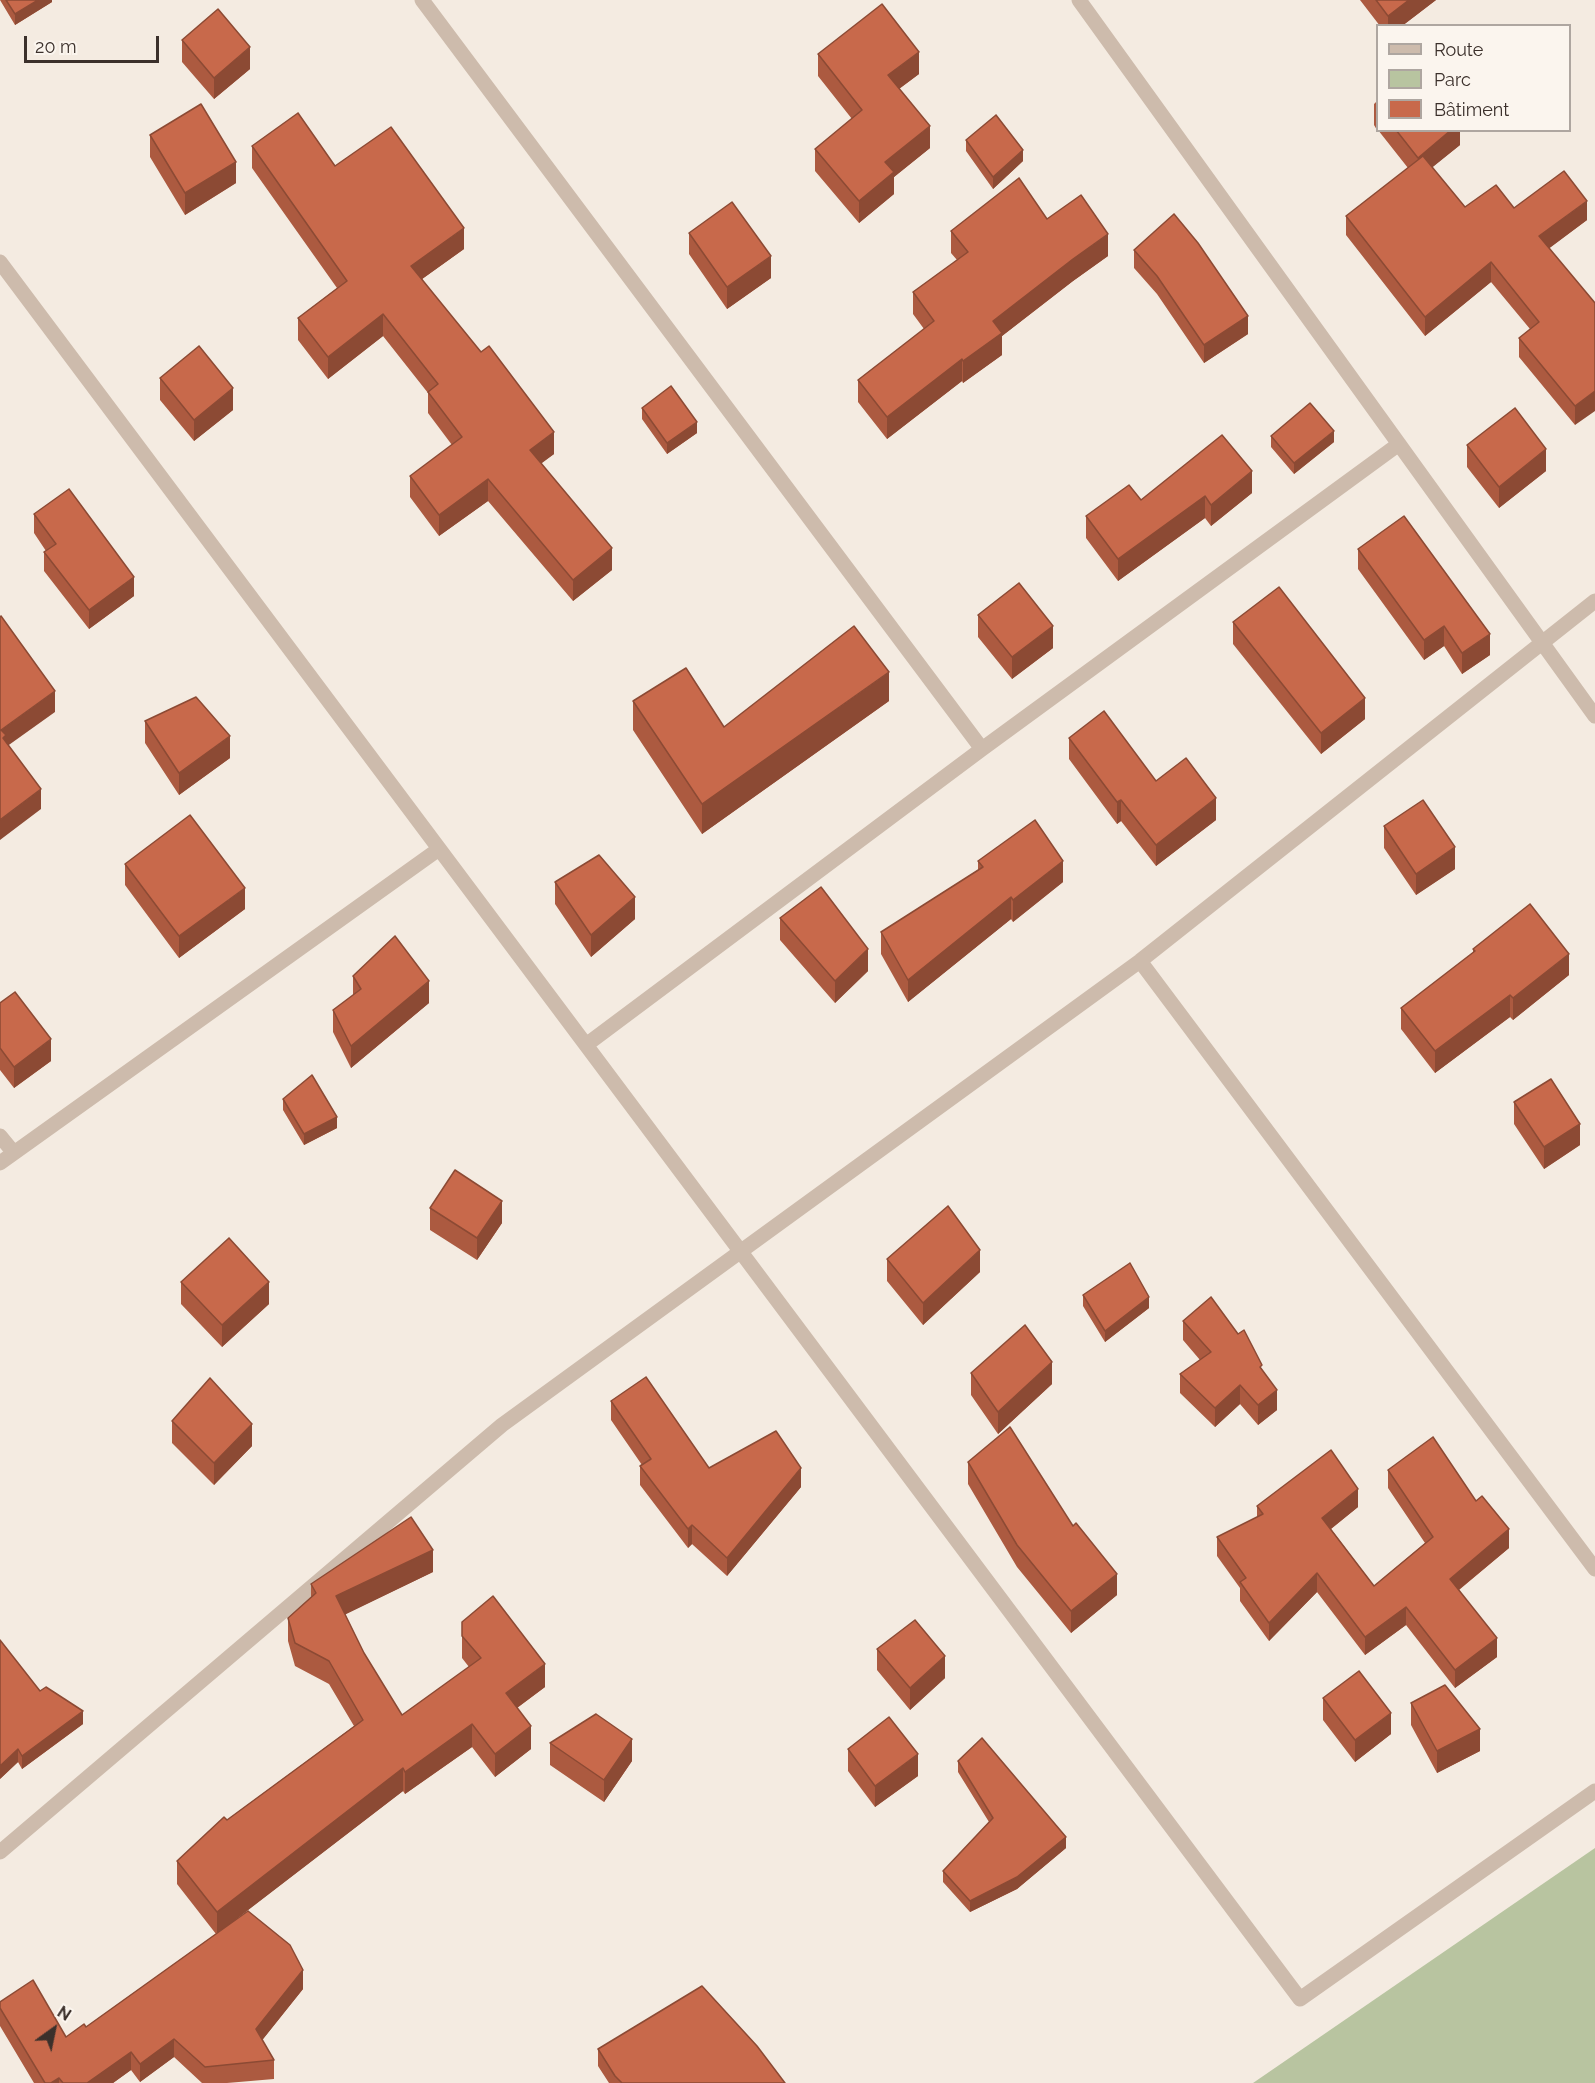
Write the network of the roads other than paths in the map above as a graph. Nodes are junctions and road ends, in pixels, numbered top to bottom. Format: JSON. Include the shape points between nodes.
{"nodes":[{"id":1,"x":422,"y":0,"type":"edge"},
{"id":2,"x":1078,"y":0,"type":"edge"},
{"id":3,"x":0,"y":262,"type":"edge"},
{"id":4,"x":1399,"y":444,"type":"junction"},
{"id":5,"x":1595,"y":601,"type":"edge"},
{"id":6,"x":1543,"y":643,"type":"junction"},
{"id":7,"x":1595,"y":716,"type":"edge"},
{"id":8,"x":982,"y":749,"type":"junction"},
{"id":9,"x":439,"y":849,"type":"junction"},
{"id":10,"x":1140,"y":961,"type":"junction"},
{"id":11,"x":586,"y":1045,"type":"junction"},
{"id":12,"x":0,"y":1136,"type":"edge"},
{"id":13,"x":14,"y":1153,"type":"junction"},
{"id":14,"x":0,"y":1163,"type":"edge"},
{"id":15,"x":740,"y":1251,"type":"junction"},
{"id":16,"x":1595,"y":1569,"type":"edge"},
{"id":17,"x":1595,"y":1791,"type":"edge"},
{"id":18,"x":0,"y":1852,"type":"edge"}],
"edges":[{"from":1,"to":8,"type":"street"},
{"from":2,"to":4,"type":"street"},
{"from":3,"to":9,"type":"street"},
{"from":4,"to":6,"type":"street"},
{"from":4,"to":8,"type":"street"},
{"from":5,"to":6,"type":"street"},
{"from":6,"to":7,"type":"street"},
{"from":6,"to":10,"type":"street"},
{"from":8,"to":11,"type":"street"},
{"from":9,"to":11,"type":"street"},
{"from":9,"to":13,"type":"street"},
{"from":10,"to":15,"type":"street"},
{"from":10,"to":16,"type":"street"},
{"from":11,"to":15,"type":"street"},
{"from":12,"to":13,"type":"street"},
{"from":13,"to":14,"type":"street"},
{"from":15,"to":17,"type":"street","via":[[1300,1999]]},
{"from":15,"to":18,"type":"street","via":[[502,1425]]}]}
